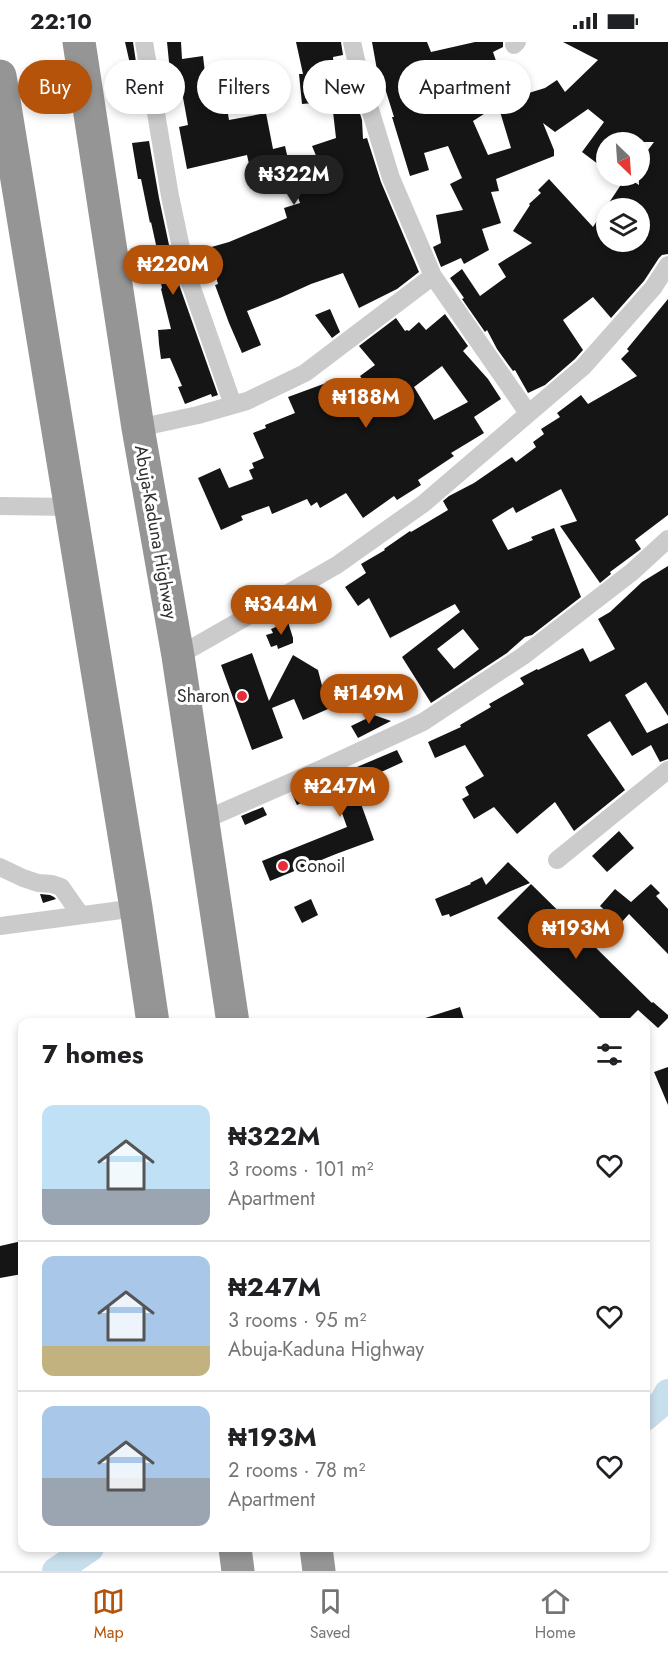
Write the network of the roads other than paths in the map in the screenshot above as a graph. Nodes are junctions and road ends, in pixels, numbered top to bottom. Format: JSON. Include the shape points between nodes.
{"nodes":[{"id":1,"x":79,"y":42,"type":"edge"},
{"id":2,"x":144,"y":42,"type":"edge"},
{"id":3,"x":352,"y":42,"type":"edge"},
{"id":4,"x":1,"y":92,"type":"edge"},
{"id":5,"x":668,"y":265,"type":"edge"},
{"id":6,"x":433,"y":276,"type":"junction"},
{"id":7,"x":233,"y":405,"type":"junction"},
{"id":8,"x":528,"y":413,"type":"junction"},
{"id":9,"x":138,"y":428,"type":"junction"},
{"id":10,"x":0,"y":506,"type":"edge"},
{"id":11,"x":69,"y":507,"type":"junction"},
{"id":12,"x":668,"y":539,"type":"edge"},
{"id":13,"x":178,"y":656,"type":"junction"},
{"id":14,"x":668,"y":770,"type":"edge"},
{"id":15,"x":202,"y":821,"type":"junction"},
{"id":16,"x":557,"y":860,"type":"dead end"},
{"id":17,"x":0,"y":867,"type":"edge"},
{"id":18,"x":136,"y":908,"type":"junction"},
{"id":19,"x":80,"y":914,"type":"junction"},
{"id":20,"x":0,"y":926,"type":"edge"},
{"id":21,"x":152,"y":1018,"type":"edge"},
{"id":22,"x":232,"y":1018,"type":"edge"},
{"id":23,"x":317,"y":1552,"type":"edge"},
{"id":24,"x":319,"y":1571,"type":"edge"}],
"edges":[{"from":1,"to":9,"type":"highway","name":"Abuja-Kaduna Highway"},
{"from":2,"to":7,"type":"street","via":[[186,271]]},
{"from":3,"to":6,"type":"street","via":[[391,178]]},
{"from":4,"to":11,"type":"highway"},
{"from":5,"to":8,"type":"street","via":[[653,288],[583,367]]},
{"from":6,"to":7,"type":"street","via":[[305,373]]},
{"from":6,"to":8,"type":"street"},
{"from":7,"to":9,"type":"street"},
{"from":8,"to":13,"type":"street","via":[[423,504],[337,565]]},
{"from":9,"to":13,"type":"highway","name":"Abuja-Kaduna Highway"},
{"from":10,"to":11,"type":"street"},
{"from":11,"to":18,"type":"highway"},
{"from":12,"to":15,"type":"street","via":[[632,572],[523,656],[423,722]]},
{"from":13,"to":15,"type":"highway","name":"Abuja-Kaduna Highway"},
{"from":14,"to":16,"type":"street"},
{"from":15,"to":22,"type":"highway","name":"Abuja-Kaduna Highway"},
{"from":17,"to":19,"type":"street","via":[[38,883],[61,887]]},
{"from":18,"to":19,"type":"street"},
{"from":18,"to":21,"type":"highway"},
{"from":19,"to":20,"type":"street"},
{"from":23,"to":24,"type":"highway"}]}
